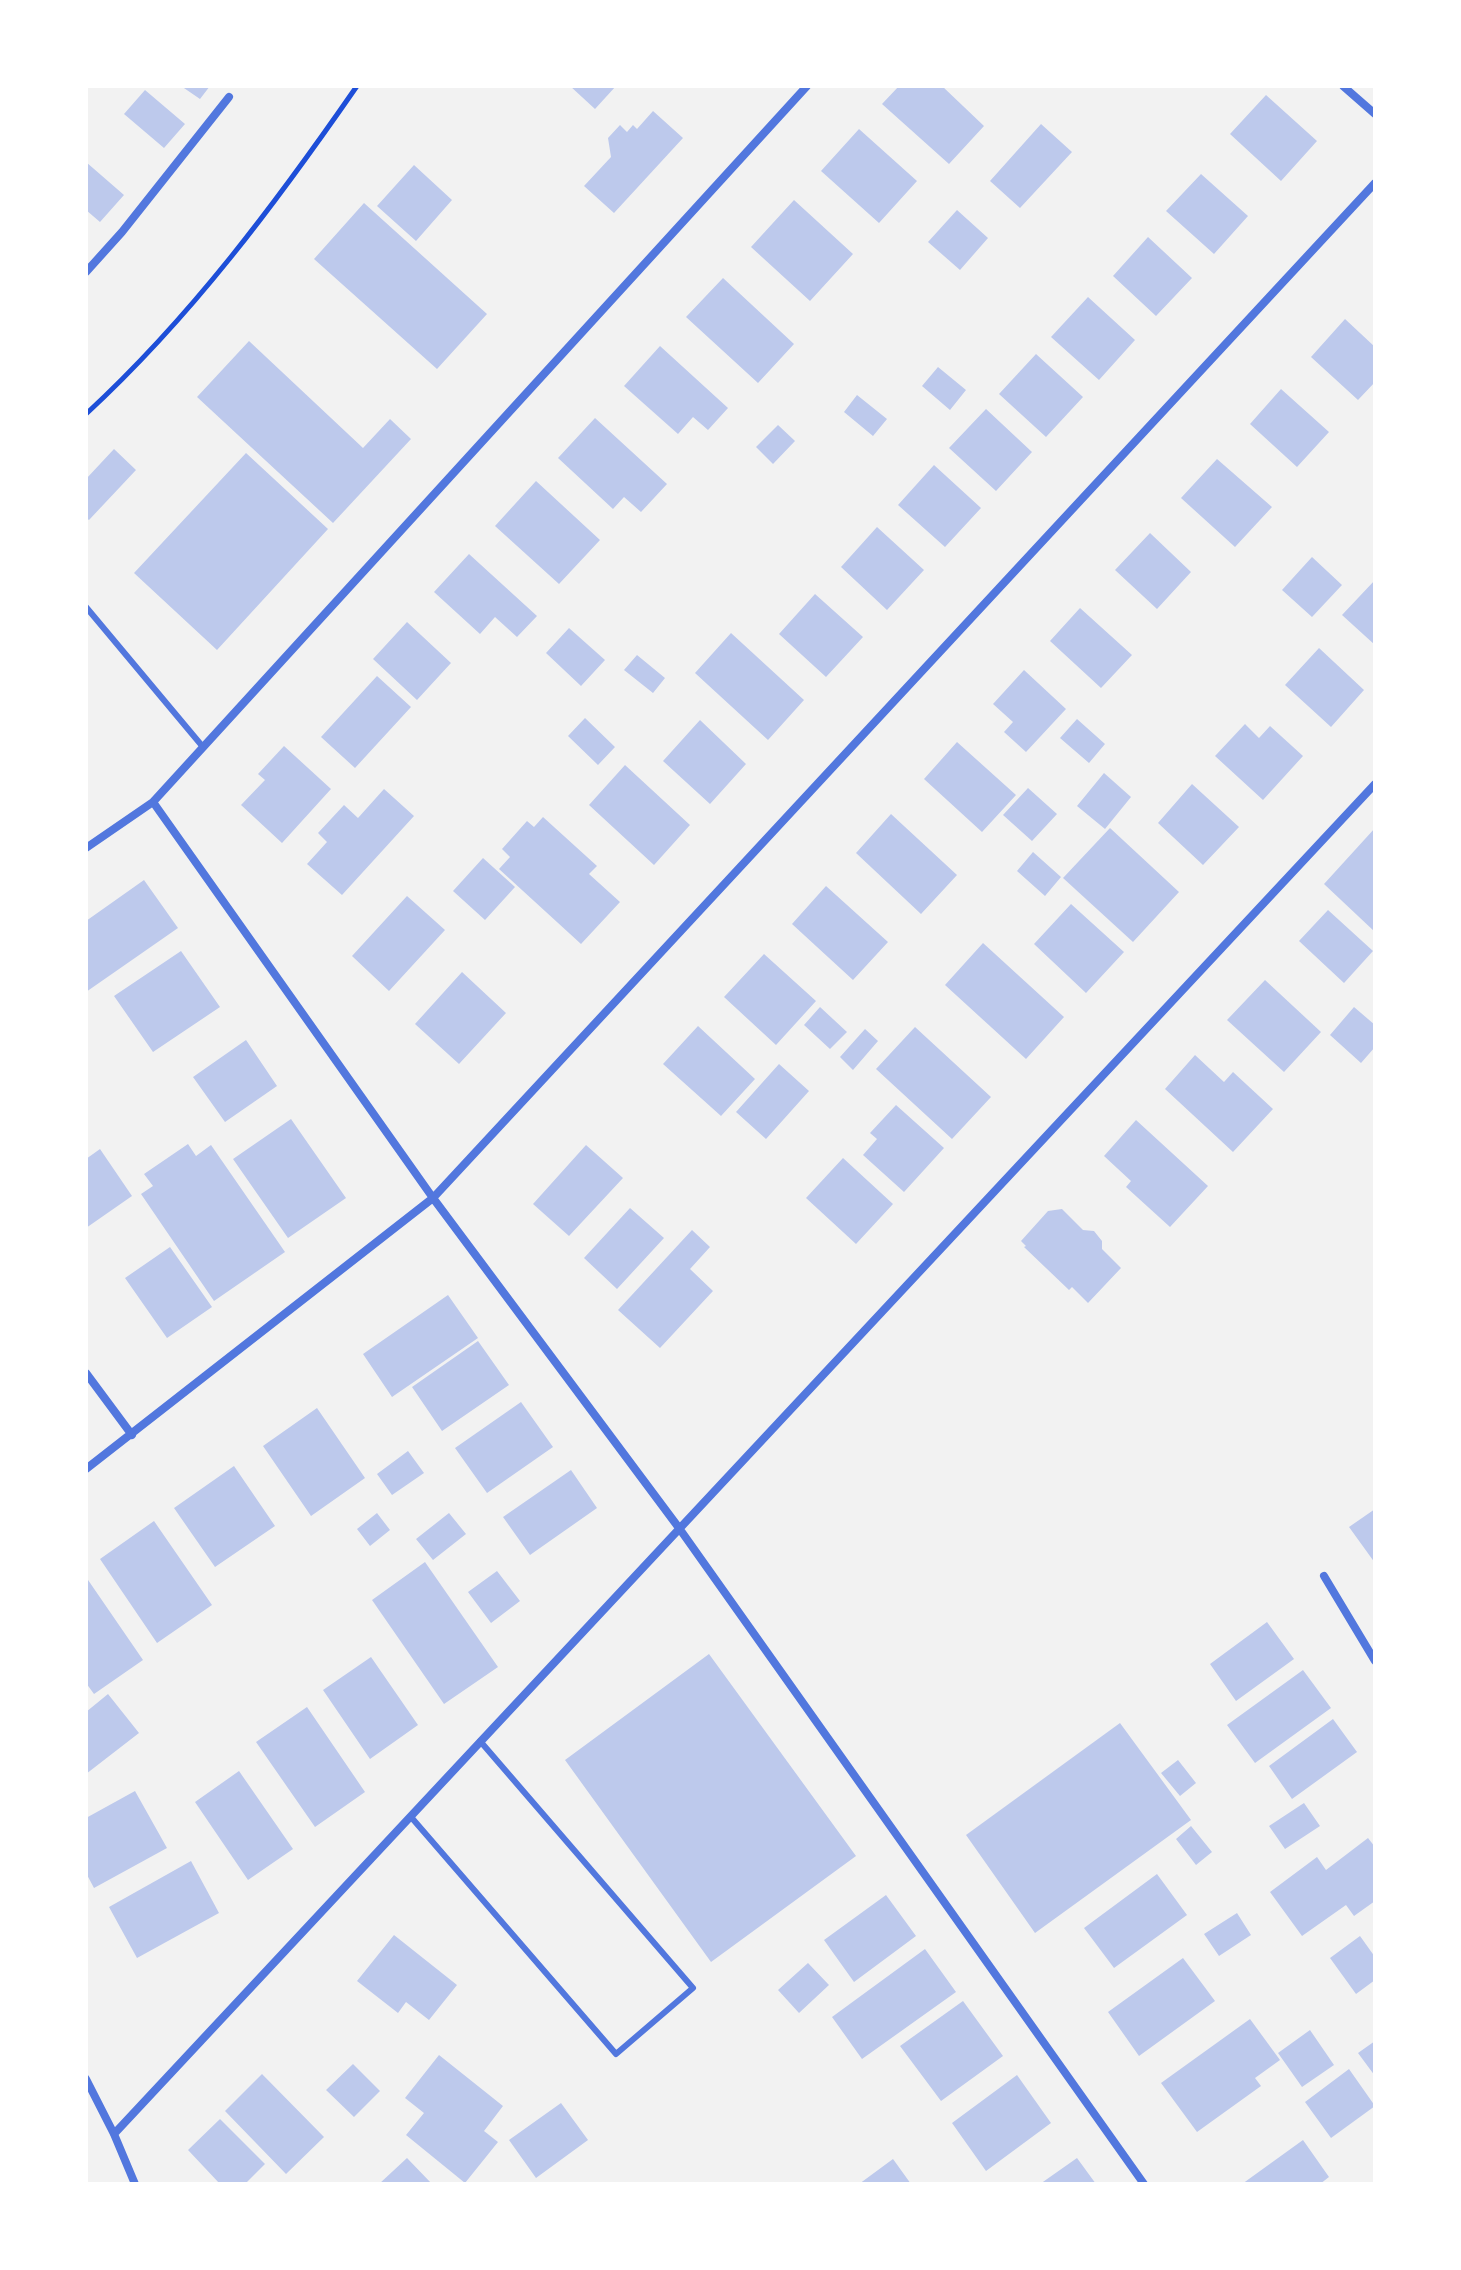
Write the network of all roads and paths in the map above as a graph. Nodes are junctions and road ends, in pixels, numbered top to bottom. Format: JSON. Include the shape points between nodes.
{"nodes":[{"id":1,"x":357,"y":86,"type":"edge"},
{"id":2,"x":807,"y":86,"type":"edge"},
{"id":3,"x":1343,"y":86,"type":"edge"},
{"id":4,"x":229,"y":97,"type":"dead end"},
{"id":5,"x":1375,"y":114,"type":"edge"},
{"id":6,"x":1375,"y":183,"type":"edge"},
{"id":7,"x":86,"y":272,"type":"edge"},
{"id":8,"x":86,"y":414,"type":"edge"},
{"id":9,"x":86,"y":607,"type":"edge"},
{"id":10,"x":203,"y":747,"type":"junction"},
{"id":11,"x":1375,"y":784,"type":"edge"},
{"id":12,"x":153,"y":802,"type":"junction"},
{"id":13,"x":86,"y":848,"type":"edge"},
{"id":14,"x":433,"y":1198,"type":"junction"},
{"id":15,"x":86,"y":1373,"type":"edge"},
{"id":16,"x":132,"y":1435,"type":"junction"},
{"id":17,"x":86,"y":1469,"type":"edge"},
{"id":18,"x":679,"y":1528,"type":"junction"},
{"id":19,"x":1324,"y":1576,"type":"dead end"},
{"id":20,"x":1375,"y":1661,"type":"edge"},
{"id":21,"x":480,"y":1741,"type":"junction"},
{"id":22,"x":411,"y":1817,"type":"junction"},
{"id":23,"x":86,"y":2079,"type":"edge"},
{"id":24,"x":114,"y":2134,"type":"junction"},
{"id":25,"x":135,"y":2184,"type":"edge"},
{"id":26,"x":1144,"y":2184,"type":"edge"}],
"edges":[{"from":1,"to":8,"type":"path","via":[[234,255]]},
{"from":2,"to":10,"type":"street"},
{"from":3,"to":5,"type":"street"},
{"from":4,"to":7,"type":"street"},
{"from":6,"to":14,"type":"street"},
{"from":9,"to":10,"type":"lane"},
{"from":10,"to":12,"type":"street"},
{"from":11,"to":18,"type":"street"},
{"from":12,"to":13,"type":"street"},
{"from":12,"to":14,"type":"street"},
{"from":14,"to":16,"type":"street"},
{"from":14,"to":18,"type":"street"},
{"from":15,"to":16,"type":"street"},
{"from":16,"to":17,"type":"street"},
{"from":18,"to":21,"type":"street"},
{"from":18,"to":26,"type":"street"},
{"from":19,"to":20,"type":"street"},
{"from":21,"to":22,"type":"street"},
{"from":21,"to":22,"type":"lane","via":[[693,1988],[616,2054]]},
{"from":22,"to":24,"type":"street"},
{"from":23,"to":24,"type":"street"},
{"from":24,"to":25,"type":"street"}]}
